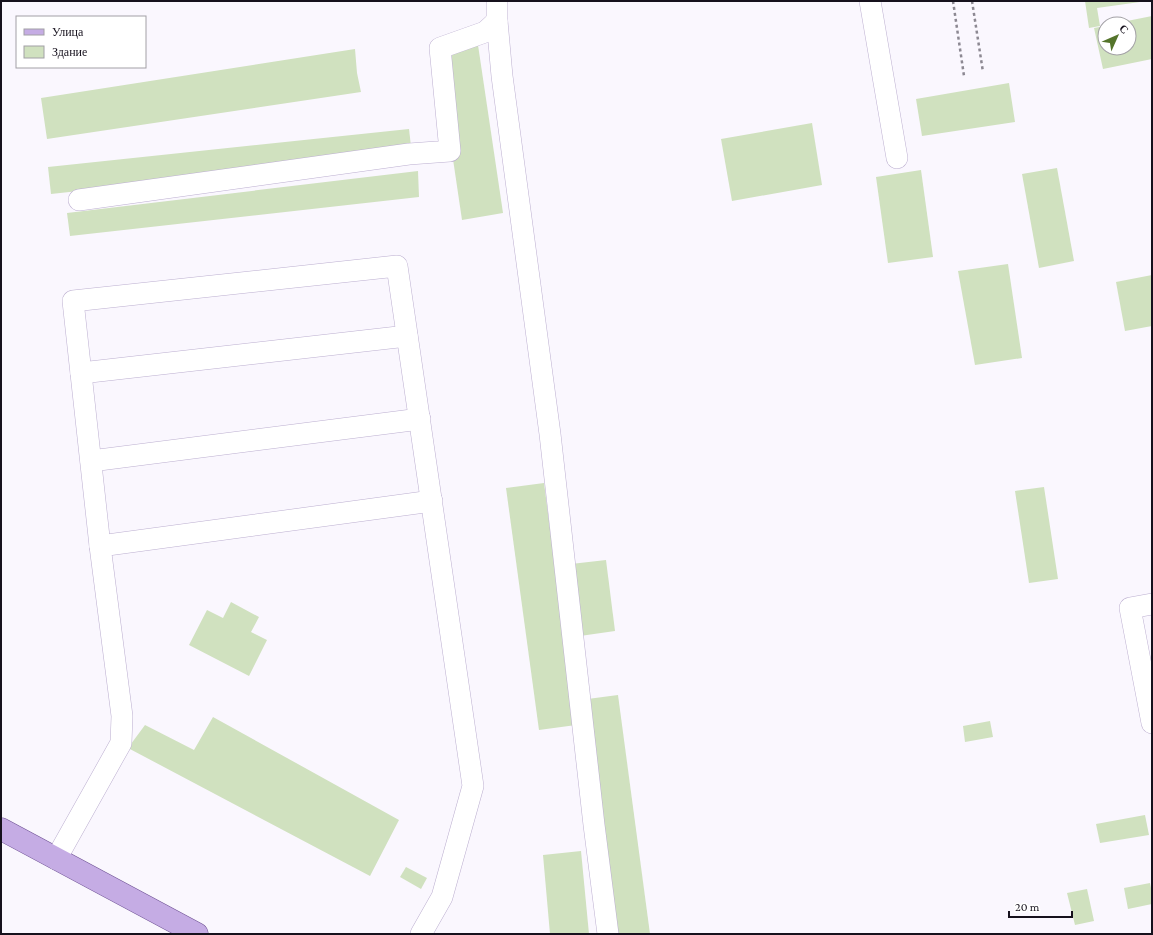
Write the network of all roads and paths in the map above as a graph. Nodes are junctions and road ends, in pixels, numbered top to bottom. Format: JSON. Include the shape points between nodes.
{"nodes":[{"id":1,"x":870,"y":1,"type":"edge"},
{"id":2,"x":953,"y":1,"type":"edge"},
{"id":3,"x":972,"y":1,"type":"edge"},
{"id":4,"x":497,"y":11,"type":"edge"},
{"id":5,"x":983,"y":72,"type":"dead end"},
{"id":6,"x":964,"y":76,"type":"dead end"},
{"id":7,"x":897,"y":158,"type":"dead end"},
{"id":8,"x":79,"y":200,"type":"dead end"},
{"id":9,"x":408,"y":336,"type":"junction"},
{"id":10,"x":81,"y":373,"type":"junction"},
{"id":11,"x":420,"y":419,"type":"junction"},
{"id":12,"x":91,"y":461,"type":"junction"},
{"id":13,"x":432,"y":501,"type":"junction"},
{"id":14,"x":100,"y":546,"type":"junction"},
{"id":15,"x":1152,"y":604,"type":"edge"},
{"id":16,"x":1152,"y":723,"type":"edge"},
{"id":17,"x":1,"y":829,"type":"edge"},
{"id":18,"x":56,"y":859,"type":"junction"},
{"id":19,"x":197,"y":934,"type":"edge"},
{"id":20,"x":421,"y":934,"type":"edge"},
{"id":21,"x":608,"y":934,"type":"edge"}],
"edges":[{"from":1,"to":7,"type":"street"},
{"from":2,"to":6,"type":"path"},
{"from":3,"to":5,"type":"path"},
{"from":4,"to":8,"type":"street","via":[[486,32],[440,48],[450,151],[409,154]]},
{"from":4,"to":21,"type":"street","via":[[502,76],[550,434]]},
{"from":9,"to":10,"type":"street"},
{"from":9,"to":10,"type":"street","via":[[398,266],[73,301]]},
{"from":9,"to":11,"type":"street"},
{"from":10,"to":12,"type":"street"},
{"from":11,"to":12,"type":"street"},
{"from":11,"to":13,"type":"street"},
{"from":12,"to":14,"type":"street"},
{"from":13,"to":14,"type":"street"},
{"from":13,"to":20,"type":"street","via":[[473,786],[442,897]]},
{"from":14,"to":18,"type":"street","via":[[122,716],[121,743]]},
{"from":15,"to":16,"type":"street","via":[[1130,608]]},
{"from":17,"to":18,"type":"main road"},
{"from":18,"to":19,"type":"main road"}]}
